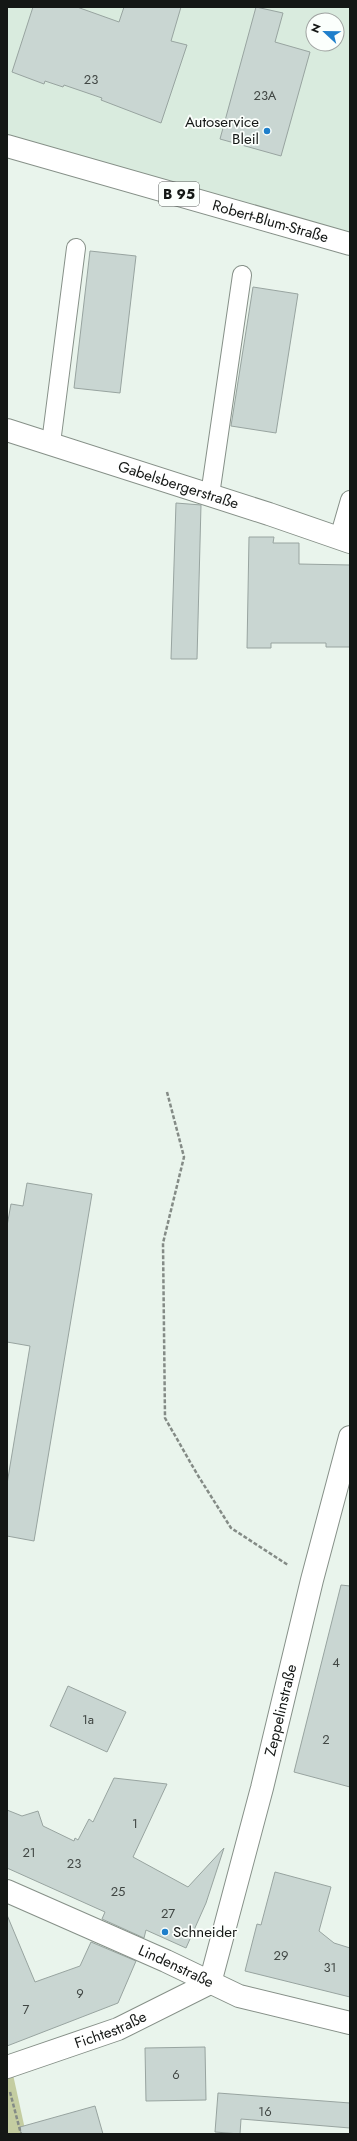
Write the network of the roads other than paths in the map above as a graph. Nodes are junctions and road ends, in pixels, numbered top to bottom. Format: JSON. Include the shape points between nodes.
{"nodes":[{"id":1,"x":7,"y":146,"type":"edge"},
{"id":2,"x":350,"y":244,"type":"edge"},
{"id":3,"x":76,"y":248,"type":"dead end"},
{"id":4,"x":242,"y":275,"type":"dead end"},
{"id":5,"x":7,"y":430,"type":"edge"},
{"id":6,"x":51,"y":443,"type":"junction"},
{"id":7,"x":210,"y":495,"type":"junction"},
{"id":8,"x":350,"y":500,"type":"edge"},
{"id":9,"x":344,"y":540,"type":"edge"},
{"id":10,"x":350,"y":1437,"type":"edge"},
{"id":11,"x":7,"y":1891,"type":"edge"},
{"id":12,"x":210,"y":1983,"type":"junction"},
{"id":13,"x":350,"y":2023,"type":"edge"},
{"id":14,"x":8,"y":2076,"type":"edge"}],
"edges":[{"from":1,"to":2,"type":"street","name":"Robert-Blum-Straße","number":"B 95"},
{"from":3,"to":6,"type":"lane"},
{"from":4,"to":7,"type":"lane"},
{"from":5,"to":6,"type":"street","name":"Gabelsbergerstraße"},
{"from":6,"to":7,"type":"street","name":"Gabelsbergerstraße"},
{"from":7,"to":9,"type":"street","name":"Gabelsbergerstraße"},
{"from":8,"to":9,"type":"lane"},
{"from":10,"to":12,"type":"street","name":"Zeppelinstraße"},
{"from":11,"to":12,"type":"street","name":"Lindenstraße"},
{"from":12,"to":13,"type":"street","name":"Lindenstraße","via":[[240,1996]]},
{"from":12,"to":14,"type":"street","name":"Fichtestraße","via":[[118,2029]]}]}
